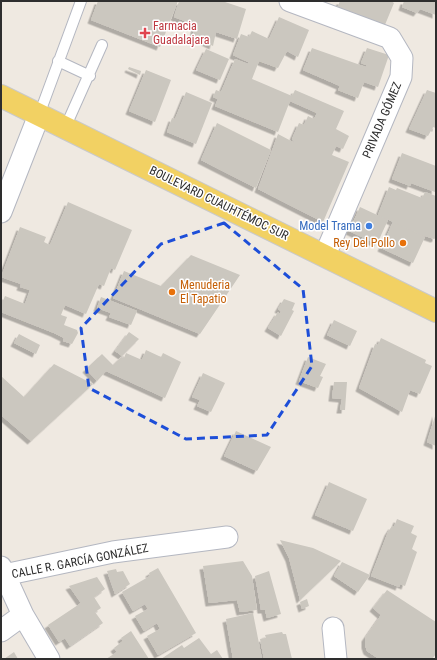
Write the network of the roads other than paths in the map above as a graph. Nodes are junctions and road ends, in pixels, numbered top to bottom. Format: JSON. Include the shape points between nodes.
{"nodes":[{"id":1,"x":81,"y":1,"type":"edge"},
{"id":2,"x":290,"y":1,"type":"edge"},
{"id":3,"x":102,"y":45,"type":"dead end"},
{"id":4,"x":58,"y":62,"type":"junction"},
{"id":5,"x":90,"y":76,"type":"junction"},
{"id":6,"x":1,"y":96,"type":"edge"},
{"id":7,"x":39,"y":115,"type":"junction"},
{"id":8,"x":65,"y":128,"type":"junction"},
{"id":9,"x":1,"y":212,"type":"edge"},
{"id":10,"x":325,"y":255,"type":"junction"},
{"id":11,"x":436,"y":311,"type":"edge"},
{"id":12,"x":227,"y":537,"type":"dead end"},
{"id":13,"x":3,"y":571,"type":"edge"},
{"id":14,"x":23,"y":615,"type":"junction"},
{"id":15,"x":333,"y":628,"type":"dead end"},
{"id":16,"x":1,"y":631,"type":"edge"},
{"id":17,"x":49,"y":659,"type":"edge"},
{"id":18,"x":336,"y":659,"type":"edge"}],
"edges":[{"from":1,"to":4,"type":"lane"},
{"from":2,"to":10,"type":"street","name":"PRIVADA GÓMEZ","via":[[390,38],[402,58],[401,77]]},
{"from":3,"to":5,"type":"lane"},
{"from":4,"to":5,"type":"lane"},
{"from":4,"to":7,"type":"lane"},
{"from":5,"to":8,"type":"lane"},
{"from":6,"to":7,"type":"main road","name":"BOULEVARD CUAUHTÉMOC SUR"},
{"from":7,"to":8,"type":"main road","name":"BOULEVARD CUAUHTÉMOC SUR"},
{"from":7,"to":9,"type":"street"},
{"from":8,"to":10,"type":"main road","name":"BOULEVARD CUAUHTÉMOC SUR"},
{"from":10,"to":11,"type":"main road","name":"BOULEVARD CUAUHTÉMOC SUR"},
{"from":12,"to":13,"type":"street","name":"CALLE R. GARCÍA GONZÁLEZ","via":[[113,552]]},
{"from":13,"to":14,"type":"street"},
{"from":14,"to":16,"type":"street"},
{"from":14,"to":17,"type":"street"},
{"from":15,"to":18,"type":"street"}]}
